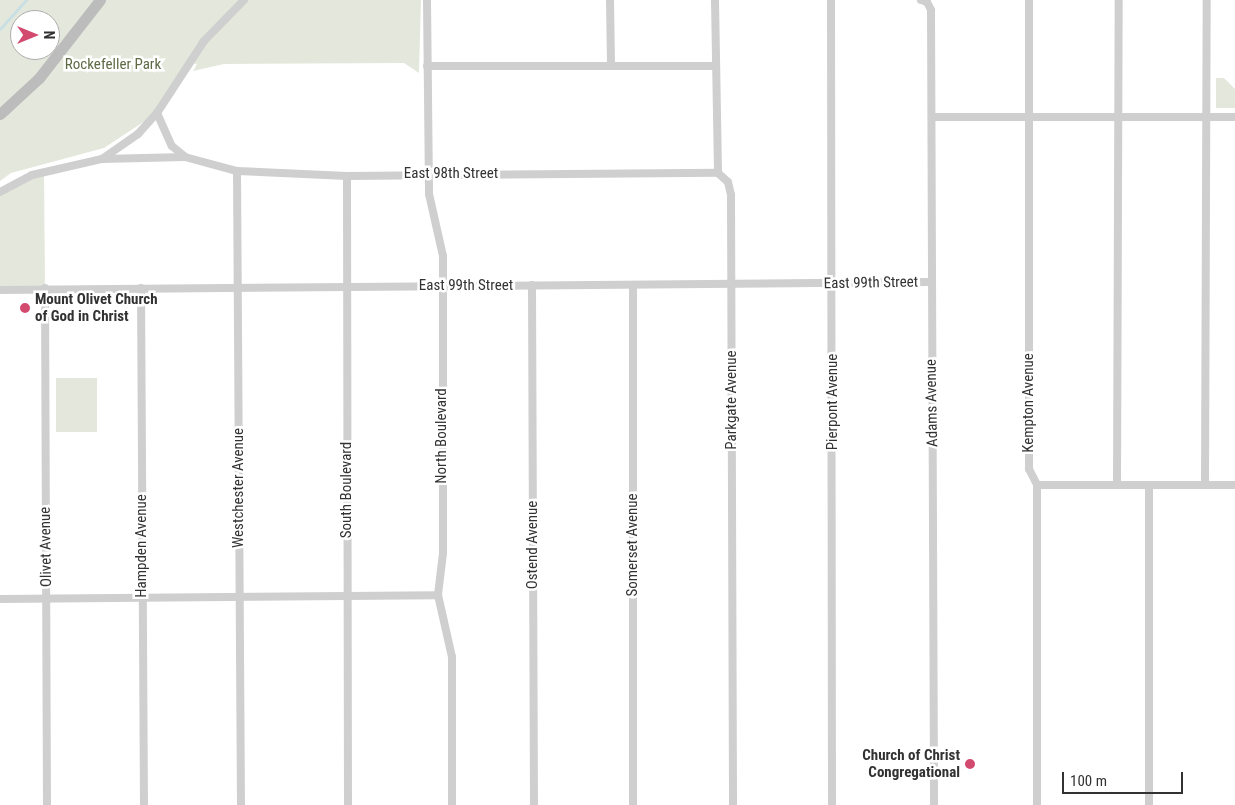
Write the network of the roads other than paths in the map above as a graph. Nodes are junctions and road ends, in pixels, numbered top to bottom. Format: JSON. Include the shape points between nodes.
{"nodes":[{"id":1,"x":100,"y":0,"type":"edge"},
{"id":2,"x":244,"y":0,"type":"edge"},
{"id":3,"x":427,"y":0,"type":"edge"},
{"id":4,"x":610,"y":0,"type":"edge"},
{"id":5,"x":715,"y":0,"type":"edge"},
{"id":6,"x":831,"y":0,"type":"edge"},
{"id":7,"x":1029,"y":0,"type":"edge"},
{"id":8,"x":1119,"y":0,"type":"edge"},
{"id":9,"x":1207,"y":0,"type":"edge"},
{"id":10,"x":924,"y":1,"type":"edge"},
{"id":11,"x":427,"y":66,"type":"junction"},
{"id":12,"x":611,"y":66,"type":"junction"},
{"id":13,"x":714,"y":66,"type":"junction"},
{"id":14,"x":157,"y":113,"type":"junction"},
{"id":15,"x":0,"y":114,"type":"edge"},
{"id":16,"x":932,"y":117,"type":"junction"},
{"id":17,"x":1029,"y":117,"type":"junction"},
{"id":18,"x":1118,"y":117,"type":"junction"},
{"id":19,"x":1207,"y":117,"type":"junction"},
{"id":20,"x":1235,"y":117,"type":"edge"},
{"id":21,"x":185,"y":157,"type":"junction"},
{"id":22,"x":102,"y":158,"type":"junction"},
{"id":23,"x":237,"y":171,"type":"junction"},
{"id":24,"x":718,"y":173,"type":"junction"},
{"id":25,"x":428,"y":174,"type":"junction"},
{"id":26,"x":348,"y":176,"type":"junction"},
{"id":27,"x":0,"y":192,"type":"edge"},
{"id":28,"x":931,"y":282,"type":"junction"},
{"id":29,"x":633,"y":284,"type":"junction"},
{"id":30,"x":732,"y":284,"type":"junction"},
{"id":31,"x":833,"y":284,"type":"junction"},
{"id":32,"x":532,"y":285,"type":"junction"},
{"id":33,"x":239,"y":286,"type":"junction"},
{"id":34,"x":346,"y":286,"type":"junction"},
{"id":35,"x":442,"y":286,"type":"junction"},
{"id":36,"x":45,"y":288,"type":"junction"},
{"id":37,"x":141,"y":288,"type":"junction"},
{"id":38,"x":0,"y":290,"type":"edge"},
{"id":39,"x":1037,"y":485,"type":"junction"},
{"id":40,"x":1117,"y":485,"type":"junction"},
{"id":41,"x":1205,"y":485,"type":"junction"},
{"id":42,"x":1235,"y":485,"type":"edge"},
{"id":43,"x":1150,"y":486,"type":"junction"},
{"id":44,"x":438,"y":595,"type":"junction"},
{"id":45,"x":240,"y":596,"type":"junction"},
{"id":46,"x":142,"y":597,"type":"junction"},
{"id":47,"x":347,"y":597,"type":"junction"},
{"id":48,"x":47,"y":598,"type":"junction"},
{"id":49,"x":0,"y":599,"type":"edge"},
{"id":50,"x":47,"y":805,"type":"edge"},
{"id":51,"x":144,"y":805,"type":"edge"},
{"id":52,"x":241,"y":805,"type":"edge"},
{"id":53,"x":348,"y":805,"type":"edge"},
{"id":54,"x":452,"y":805,"type":"edge"},
{"id":55,"x":534,"y":805,"type":"edge"},
{"id":56,"x":634,"y":805,"type":"edge"},
{"id":57,"x":733,"y":805,"type":"edge"},
{"id":58,"x":832,"y":805,"type":"edge"},
{"id":59,"x":934,"y":805,"type":"edge"},
{"id":60,"x":1037,"y":805,"type":"edge"},
{"id":61,"x":1149,"y":805,"type":"edge"}],
"edges":[{"from":1,"to":15,"type":"main road","via":[[39,78]]},
{"from":2,"to":14,"type":"street","via":[[204,41]]},
{"from":3,"to":11,"type":"street","name":"North Boulevard"},
{"from":4,"to":12,"type":"street"},
{"from":5,"to":13,"type":"street","name":"Parkgate Avenue"},
{"from":6,"to":31,"type":"street","name":"Pierpont Avenue"},
{"from":7,"to":17,"type":"street","name":"Kempton Avenue"},
{"from":8,"to":18,"type":"street"},
{"from":9,"to":19,"type":"street"},
{"from":10,"to":16,"type":"street","name":"Adams Avenue","via":[[930,10]]},
{"from":11,"to":12,"type":"street"},
{"from":11,"to":25,"type":"street","name":"North Boulevard"},
{"from":12,"to":13,"type":"street"},
{"from":13,"to":24,"type":"street","name":"Parkgate Avenue"},
{"from":14,"to":21,"type":"street","via":[[172,146]]},
{"from":14,"to":22,"type":"street","via":[[138,134]]},
{"from":16,"to":17,"type":"street"},
{"from":16,"to":28,"type":"street","name":"Adams Avenue"},
{"from":17,"to":18,"type":"street"},
{"from":17,"to":39,"type":"street","name":"Kempton Avenue","via":[[1029,469]]},
{"from":18,"to":19,"type":"street"},
{"from":18,"to":40,"type":"street"},
{"from":19,"to":20,"type":"street"},
{"from":19,"to":41,"type":"street"},
{"from":21,"to":22,"type":"street","name":"East 98th Street"},
{"from":21,"to":23,"type":"street","name":"East 98th Street"},
{"from":22,"to":27,"type":"street","via":[[38,173]]},
{"from":23,"to":26,"type":"street","name":"East 98th Street"},
{"from":23,"to":33,"type":"street","name":"Westchester Avenue"},
{"from":24,"to":25,"type":"street","name":"East 98th Street"},
{"from":24,"to":30,"type":"street","name":"Parkgate Avenue","via":[[728,182],[731,195]]},
{"from":25,"to":26,"type":"street","name":"East 98th Street"},
{"from":25,"to":35,"type":"street","name":"North Boulevard","via":[[432,211],[443,256]]},
{"from":26,"to":34,"type":"street","name":"South Boulevard"},
{"from":28,"to":31,"type":"street","name":"East 99th Street"},
{"from":28,"to":59,"type":"street","name":"Adams Avenue"},
{"from":29,"to":30,"type":"street","name":"East 99th Street"},
{"from":29,"to":32,"type":"street","name":"East 99th Street"},
{"from":29,"to":56,"type":"street","name":"Somerset Avenue"},
{"from":30,"to":31,"type":"street","name":"East 99th Street"},
{"from":30,"to":57,"type":"street","name":"Parkgate Avenue"},
{"from":31,"to":58,"type":"street","name":"Pierpont Avenue"},
{"from":32,"to":35,"type":"street","name":"East 99th Street"},
{"from":32,"to":55,"type":"street","name":"Ostend Avenue"},
{"from":33,"to":34,"type":"street","name":"East 99th Street"},
{"from":33,"to":37,"type":"street","name":"East 99th Street"},
{"from":33,"to":45,"type":"street","name":"Westchester Avenue"},
{"from":34,"to":35,"type":"street","name":"East 99th Street"},
{"from":34,"to":47,"type":"street","name":"South Boulevard"},
{"from":35,"to":44,"type":"street","name":"North Boulevard","via":[[443,553]]},
{"from":36,"to":37,"type":"street","name":"East 99th Street"},
{"from":36,"to":38,"type":"street","name":"East 99th Street"},
{"from":36,"to":48,"type":"street","name":"Olivet Avenue"},
{"from":37,"to":46,"type":"street","name":"Hampden Avenue"},
{"from":39,"to":40,"type":"street"},
{"from":39,"to":60,"type":"street","name":"Kempton Avenue"},
{"from":40,"to":43,"type":"street"},
{"from":41,"to":42,"type":"street"},
{"from":41,"to":43,"type":"street"},
{"from":43,"to":61,"type":"street"},
{"from":44,"to":47,"type":"street"},
{"from":44,"to":54,"type":"street","name":"North Boulevard","via":[[452,657]]},
{"from":45,"to":46,"type":"street"},
{"from":45,"to":47,"type":"street"},
{"from":45,"to":52,"type":"street","name":"Westchester Avenue"},
{"from":46,"to":48,"type":"street"},
{"from":46,"to":51,"type":"street","name":"Hampden Avenue"},
{"from":47,"to":53,"type":"street","name":"South Boulevard"},
{"from":48,"to":49,"type":"street"},
{"from":48,"to":50,"type":"street","name":"Olivet Avenue"}]}
